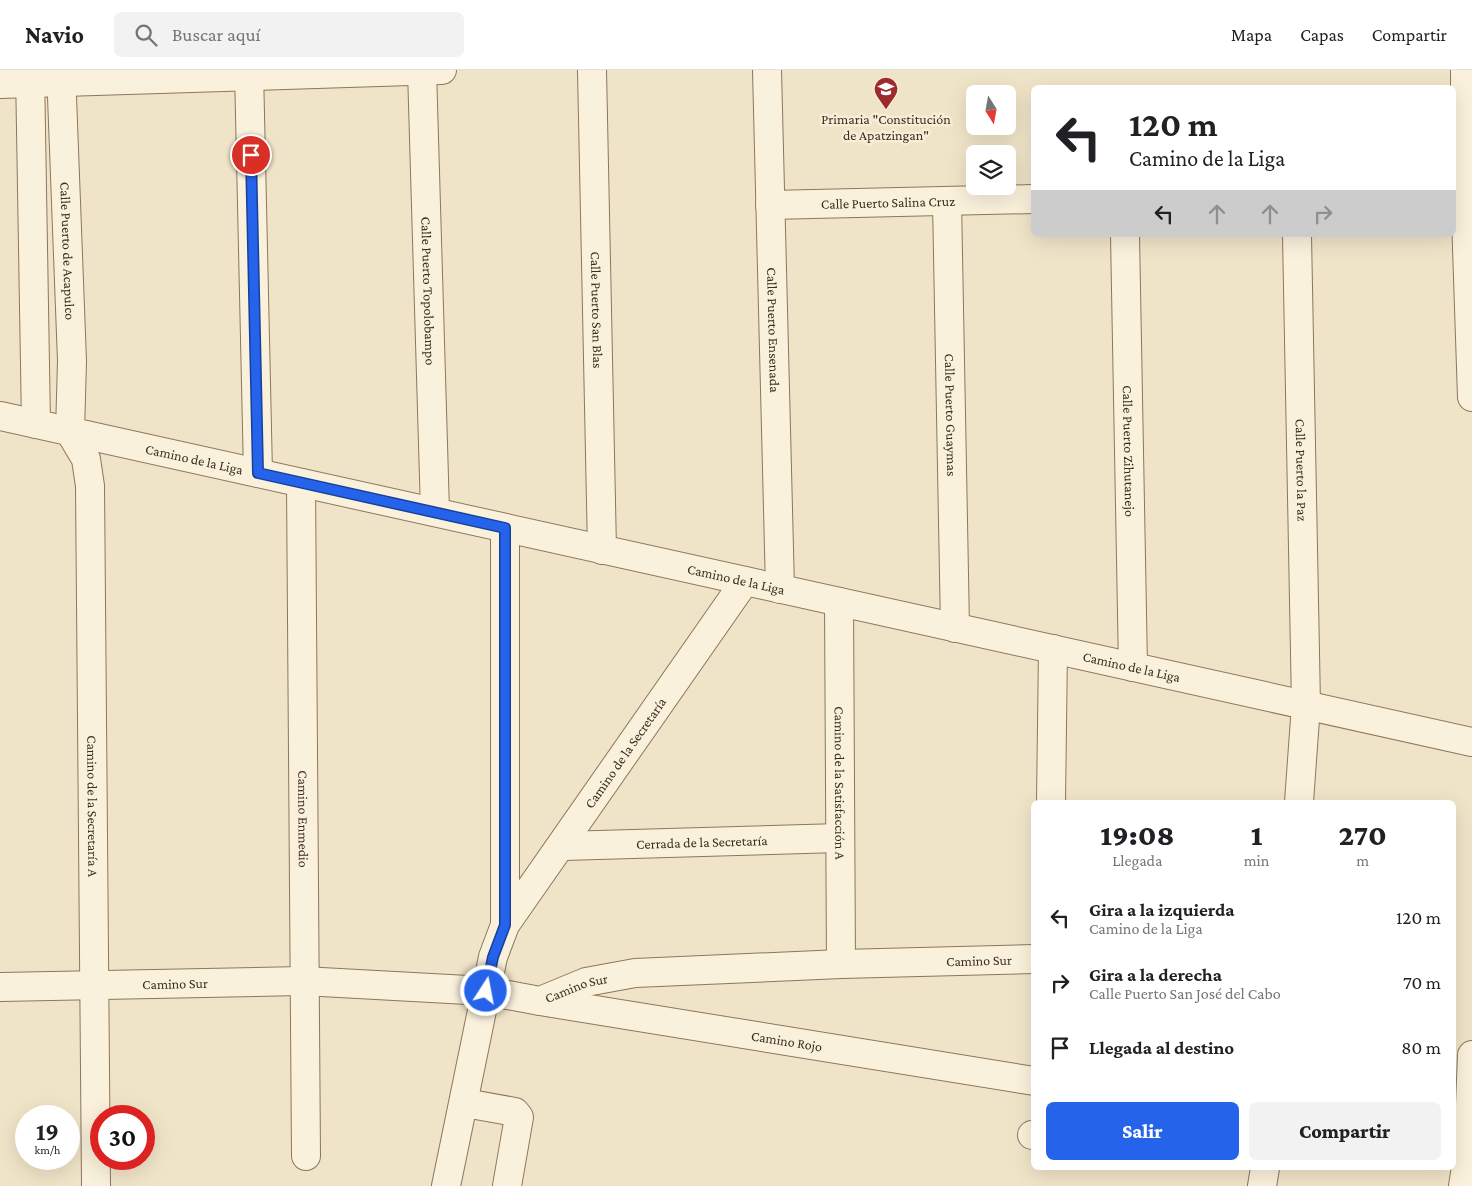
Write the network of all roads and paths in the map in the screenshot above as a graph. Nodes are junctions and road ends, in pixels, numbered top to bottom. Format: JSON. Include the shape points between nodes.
{"nodes":[{"id":1,"x":422,"y":70,"type":"edge"},
{"id":2,"x":442,"y":70,"type":"edge"},
{"id":3,"x":592,"y":70,"type":"edge"},
{"id":4,"x":767,"y":70,"type":"edge"},
{"id":5,"x":1465,"y":70,"type":"edge"},
{"id":6,"x":249,"y":73,"type":"edge"},
{"id":7,"x":30,"y":76,"type":"edge"},
{"id":8,"x":61,"y":76,"type":"edge"},
{"id":9,"x":0,"y":84,"type":"edge"},
{"id":10,"x":1459,"y":188,"type":"edge"},
{"id":11,"x":1031,"y":199,"type":"edge"},
{"id":12,"x":947,"y":201,"type":"junction"},
{"id":13,"x":770,"y":205,"type":"junction"},
{"id":14,"x":1125,"y":237,"type":"edge"},
{"id":15,"x":1297,"y":237,"type":"edge"},
{"id":16,"x":1472,"y":397,"type":"edge"},
{"id":17,"x":0,"y":416,"type":"edge"},
{"id":18,"x":36,"y":424,"type":"junction"},
{"id":19,"x":70,"y":432,"type":"junction"},
{"id":20,"x":258,"y":473,"type":"junction"},
{"id":21,"x":301,"y":483,"type":"junction"},
{"id":22,"x":435,"y":512,"type":"junction"},
{"id":23,"x":505,"y":528,"type":"junction"},
{"id":24,"x":602,"y":550,"type":"junction"},
{"id":25,"x":745,"y":581,"type":"junction"},
{"id":26,"x":780,"y":589,"type":"junction"},
{"id":27,"x":838,"y":602,"type":"junction"},
{"id":28,"x":955,"y":628,"type":"junction"},
{"id":29,"x":1053,"y":649,"type":"junction"},
{"id":30,"x":1133,"y":667,"type":"junction"},
{"id":31,"x":1306,"y":705,"type":"junction"},
{"id":32,"x":1472,"y":742,"type":"edge"},
{"id":33,"x":1051,"y":800,"type":"edge"},
{"id":34,"x":1299,"y":800,"type":"edge"},
{"id":35,"x":840,"y":838,"type":"junction"},
{"id":36,"x":562,"y":846,"type":"junction"},
{"id":37,"x":505,"y":925,"type":"junction"},
{"id":38,"x":1031,"y":959,"type":"edge"},
{"id":39,"x":841,"y":964,"type":"junction"},
{"id":40,"x":303,"y":981,"type":"junction"},
{"id":41,"x":94,"y":984,"type":"junction"},
{"id":42,"x":0,"y":987,"type":"edge"},
{"id":43,"x":486,"y":991,"type":"junction"},
{"id":44,"x":540,"y":1001,"type":"junction"},
{"id":45,"x":1472,"y":1055,"type":"edge"},
{"id":46,"x":1031,"y":1081,"type":"edge"},
{"id":47,"x":465,"y":1104,"type":"junction"},
{"id":48,"x":1465,"y":1153,"type":"edge"},
{"id":49,"x":306,"y":1156,"type":"dead end"},
{"id":50,"x":1265,"y":1170,"type":"edge"},
{"id":51,"x":96,"y":1186,"type":"edge"},
{"id":52,"x":446,"y":1186,"type":"edge"},
{"id":53,"x":507,"y":1186,"type":"edge"},
{"id":54,"x":1262,"y":1186,"type":"edge"},
{"id":55,"x":1463,"y":1186,"type":"edge"}],
"edges":[{"from":1,"to":2,"type":"street"},
{"from":1,"to":6,"type":"street"},
{"from":1,"to":22,"type":"street","name":"Calle Puerto Topolobampo"},
{"from":3,"to":24,"type":"street","name":"Calle Puerto San Blas"},
{"from":4,"to":13,"type":"street","name":"Calle Puerto Ensenada"},
{"from":5,"to":10,"type":"street"},
{"from":6,"to":8,"type":"street"},
{"from":6,"to":20,"type":"street"},
{"from":7,"to":8,"type":"street"},
{"from":7,"to":9,"type":"street"},
{"from":7,"to":18,"type":"street"},
{"from":8,"to":19,"type":"street","name":"Calle Puerto de Acapulco","via":[[72,361]]},
{"from":10,"to":16,"type":"street"},
{"from":11,"to":12,"type":"street","name":"Calle Puerto Salina Cruz"},
{"from":12,"to":13,"type":"street","name":"Calle Puerto Salina Cruz"},
{"from":12,"to":28,"type":"street","name":"Calle Puerto Guaymas"},
{"from":13,"to":26,"type":"street","name":"Calle Puerto Ensenada"},
{"from":14,"to":30,"type":"street","name":"Calle Puerto Zihutanejo"},
{"from":15,"to":31,"type":"street","name":"Calle Puerto la Paz"},
{"from":17,"to":18,"type":"street","name":"Camino de la Liga"},
{"from":18,"to":19,"type":"street","name":"Camino de la Liga"},
{"from":19,"to":20,"type":"street","name":"Camino de la Liga"},
{"from":19,"to":41,"type":"street","name":"Camino de la Secretaría A","via":[[86,459],[90,486]]},
{"from":20,"to":21,"type":"street","name":"Camino de la Liga"},
{"from":21,"to":22,"type":"street","name":"Camino de la Liga"},
{"from":21,"to":40,"type":"street","name":"Camino Enmedio"},
{"from":22,"to":23,"type":"street","name":"Camino de la Liga"},
{"from":23,"to":24,"type":"street","name":"Camino de la Liga"},
{"from":23,"to":37,"type":"street","name":"Camino de la Secretaría"},
{"from":24,"to":25,"type":"street","name":"Camino de la Liga"},
{"from":25,"to":26,"type":"street","name":"Camino de la Liga"},
{"from":25,"to":36,"type":"street","name":"Camino de la Secretaría"},
{"from":26,"to":27,"type":"street","name":"Camino de la Liga"},
{"from":27,"to":28,"type":"street","name":"Camino de la Liga"},
{"from":27,"to":35,"type":"street","name":"Camino de la Satisfacción A"},
{"from":28,"to":29,"type":"street","name":"Camino de la Liga"},
{"from":29,"to":30,"type":"street","name":"Camino de la Liga"},
{"from":29,"to":33,"type":"street"},
{"from":30,"to":31,"type":"street","name":"Camino de la Liga"},
{"from":31,"to":32,"type":"street","name":"Camino de la Liga"},
{"from":31,"to":34,"type":"street","name":"Calle Puerto la Paz"},
{"from":35,"to":36,"type":"street","name":"Cerrada de la Secretaría"},
{"from":35,"to":39,"type":"street","name":"Camino de la Satisfacción A"},
{"from":36,"to":37,"type":"street","name":"Camino de la Secretaría"},
{"from":37,"to":43,"type":"street","name":"Camino de la Secretaría","via":[[493,957]]},
{"from":38,"to":39,"type":"street","name":"Camino Sur"},
{"from":39,"to":44,"type":"street","name":"Camino Sur","via":[[634,973],[586,982]]},
{"from":40,"to":41,"type":"street","name":"Camino Sur"},
{"from":40,"to":43,"type":"street","name":"Camino Sur"},
{"from":40,"to":49,"type":"street","name":"Camino Enmedio"},
{"from":41,"to":42,"type":"street","name":"Camino Sur"},
{"from":41,"to":51,"type":"street","name":"Camino de la Secretaría A"},
{"from":43,"to":44,"type":"street","name":"Camino Sur"},
{"from":43,"to":47,"type":"street","name":"Camino de la Secretaría"},
{"from":44,"to":46,"type":"street","name":"Camino Rojo"},
{"from":45,"to":48,"type":"street"},
{"from":47,"to":52,"type":"street","name":"Camino de la Secretaría"},
{"from":47,"to":53,"type":"street","via":[[515,1112],[519,1117]]},
{"from":48,"to":55,"type":"street"},
{"from":50,"to":54,"type":"street"}]}
